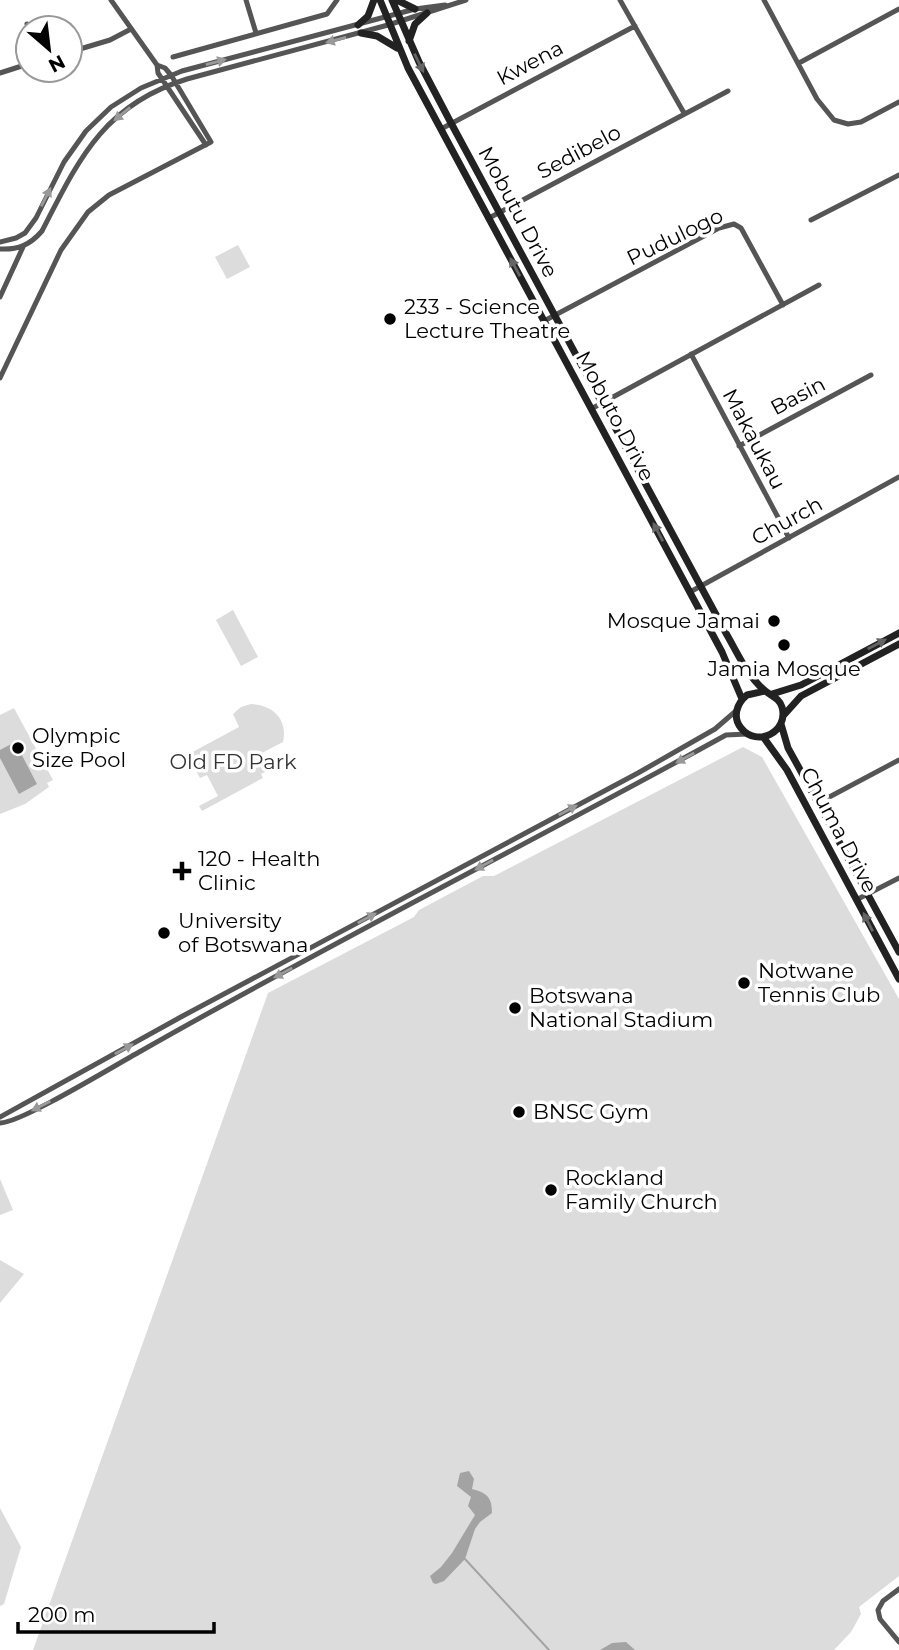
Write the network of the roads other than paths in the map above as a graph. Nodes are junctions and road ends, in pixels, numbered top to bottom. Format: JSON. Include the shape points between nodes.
{"nodes":[{"id":1,"x":111,"y":0,"type":"edge"},
{"id":2,"x":246,"y":0,"type":"edge"},
{"id":3,"x":337,"y":0,"type":"edge"},
{"id":4,"x":374,"y":0,"type":"edge"},
{"id":5,"x":380,"y":0,"type":"edge"},
{"id":6,"x":394,"y":0,"type":"edge"},
{"id":7,"x":466,"y":0,"type":"edge"},
{"id":8,"x":620,"y":0,"type":"edge"},
{"id":9,"x":764,"y":0,"type":"edge"},
{"id":10,"x":447,"y":5,"type":"junction"},
{"id":11,"x":415,"y":9,"type":"junction"},
{"id":12,"x":899,"y":9,"type":"edge"},
{"id":13,"x":397,"y":13,"type":"junction"},
{"id":14,"x":427,"y":13,"type":"junction"},
{"id":15,"x":387,"y":21,"type":"junction"},
{"id":16,"x":400,"y":22,"type":"junction"},
{"id":17,"x":635,"y":26,"type":"junction"},
{"id":18,"x":131,"y":29,"type":"junction"},
{"id":19,"x":359,"y":29,"type":"junction"},
{"id":20,"x":256,"y":33,"type":"junction"},
{"id":21,"x":409,"y":41,"type":"junction"},
{"id":22,"x":84,"y":48,"type":"edge"},
{"id":23,"x":400,"y":51,"type":"junction"},
{"id":24,"x":173,"y":57,"type":"dead end"},
{"id":25,"x":799,"y":62,"type":"junction"},
{"id":26,"x":157,"y":65,"type":"junction"},
{"id":27,"x":171,"y":75,"type":"junction"},
{"id":28,"x":162,"y":79,"type":"junction"},
{"id":29,"x":176,"y":83,"type":"junction"},
{"id":30,"x":167,"y":87,"type":"junction"},
{"id":31,"x":728,"y":90,"type":"dead end"},
{"id":32,"x":899,"y":102,"type":"edge"},
{"id":33,"x":684,"y":113,"type":"junction"},
{"id":34,"x":451,"y":123,"type":"junction"},
{"id":35,"x":441,"y":129,"type":"junction"},
{"id":36,"x":208,"y":144,"type":"junction"},
{"id":37,"x":899,"y":175,"type":"edge"},
{"id":38,"x":498,"y":213,"type":"junction"},
{"id":39,"x":489,"y":218,"type":"junction"},
{"id":40,"x":811,"y":220,"type":"dead end"},
{"id":41,"x":0,"y":242,"type":"edge"},
{"id":42,"x":23,"y":247,"type":"junction"},
{"id":43,"x":0,"y":249,"type":"edge"},
{"id":44,"x":819,"y":285,"type":"dead end"},
{"id":45,"x":0,"y":298,"type":"edge"},
{"id":46,"x":545,"y":300,"type":"junction"},
{"id":47,"x":535,"y":305,"type":"junction"},
{"id":48,"x":783,"y":305,"type":"junction"},
{"id":49,"x":554,"y":316,"type":"junction"},
{"id":50,"x":544,"y":321,"type":"junction"},
{"id":51,"x":691,"y":354,"type":"junction"},
{"id":52,"x":871,"y":374,"type":"dead end"},
{"id":53,"x":0,"y":378,"type":"edge"},
{"id":54,"x":601,"y":403,"type":"junction"},
{"id":55,"x":591,"y":409,"type":"junction"},
{"id":56,"x":739,"y":446,"type":"junction"},
{"id":57,"x":899,"y":477,"type":"edge"},
{"id":58,"x":789,"y":538,"type":"junction"},
{"id":59,"x":701,"y":586,"type":"junction"},
{"id":60,"x":690,"y":592,"type":"junction"},
{"id":61,"x":899,"y":633,"type":"edge"},
{"id":62,"x":899,"y":644,"type":"edge"},
{"id":63,"x":768,"y":693,"type":"junction"},
{"id":64,"x":742,"y":699,"type":"junction"},
{"id":65,"x":737,"y":710,"type":"junction"},
{"id":66,"x":782,"y":720,"type":"junction"},
{"id":67,"x":747,"y":734,"type":"junction"},
{"id":68,"x":764,"y":737,"type":"junction"},
{"id":69,"x":899,"y":760,"type":"edge"},
{"id":70,"x":818,"y":803,"type":"junction"},
{"id":71,"x":899,"y":878,"type":"edge"},
{"id":72,"x":867,"y":894,"type":"junction"},
{"id":73,"x":856,"y":900,"type":"junction"},
{"id":74,"x":899,"y":952,"type":"edge"},
{"id":75,"x":899,"y":979,"type":"edge"},
{"id":76,"x":179,"y":1018,"type":"junction"},
{"id":77,"x":183,"y":1027,"type":"junction"},
{"id":78,"x":72,"y":1077,"type":"junction"},
{"id":79,"x":77,"y":1087,"type":"junction"},
{"id":80,"x":0,"y":1117,"type":"edge"},
{"id":81,"x":0,"y":1123,"type":"edge"},
{"id":82,"x":899,"y":1589,"type":"edge"},
{"id":83,"x":899,"y":1642,"type":"edge"}],
"edges":[{"from":1,"to":18,"type":"street"},
{"from":2,"to":20,"type":"street"},
{"from":3,"to":20,"type":"street","via":[[327,14]]},
{"from":4,"to":19,"type":"main road"},
{"from":5,"to":15,"type":"main road","name":"Mobuto Drive"},
{"from":6,"to":11,"type":"main road"},
{"from":6,"to":13,"type":"main road","name":"Mobutu Drive"},
{"from":7,"to":10,"type":"street"},
{"from":8,"to":17,"type":"street"},
{"from":9,"to":25,"type":"street"},
{"from":10,"to":11,"type":"street"},
{"from":10,"to":14,"type":"street"},
{"from":11,"to":13,"type":"street"},
{"from":12,"to":25,"type":"street"},
{"from":13,"to":15,"type":"street"},
{"from":13,"to":16,"type":"main road","name":"Mobutu Drive"},
{"from":14,"to":16,"type":"street"},
{"from":14,"to":21,"type":"main road","via":[[415,24]]},
{"from":15,"to":16,"type":"street"},
{"from":15,"to":19,"type":"street"},
{"from":15,"to":23,"type":"main road","name":"Mobuto Drive"},
{"from":16,"to":21,"type":"main road","name":"Mobutu Drive"},
{"from":17,"to":33,"type":"street"},
{"from":17,"to":34,"type":"street","name":"Kwena"},
{"from":18,"to":22,"type":"street"},
{"from":18,"to":26,"type":"street"},
{"from":19,"to":23,"type":"main road"},
{"from":27,"to":19,"type":"street","one_way":true},
{"from":19,"to":29,"type":"street","one_way":true},
{"from":20,"to":24,"type":"street"},
{"from":21,"to":34,"type":"main road","name":"Mobutu Drive","one_way":true},
{"from":23,"to":35,"type":"main road","name":"Mobuto Drive"},
{"from":25,"to":32,"type":"street","via":[[817,99],[834,120],[861,122]]},
{"from":26,"to":27,"type":"street"},
{"from":26,"to":28,"type":"street"},
{"from":27,"to":28,"type":"street"},
{"from":27,"to":29,"type":"street"},
{"from":28,"to":30,"type":"street"},
{"from":41,"to":28,"type":"street","one_way":true,"via":[[25,233],[86,131],[111,107]]},
{"from":29,"to":30,"type":"street"},
{"from":29,"to":36,"type":"street"},
{"from":30,"to":36,"type":"street"},
{"from":30,"to":42,"type":"street","one_way":true,"via":[[135,104],[97,135],[42,231]]},
{"from":31,"to":33,"type":"street","name":"Sedibelo"},
{"from":33,"to":38,"type":"street","name":"Sedibelo"},
{"from":34,"to":35,"type":"street","name":"Kwena"},
{"from":34,"to":38,"type":"main road","name":"Mobutu Drive"},
{"from":35,"to":39,"type":"main road","name":"Mobuto Drive"},
{"from":36,"to":53,"type":"street","via":[[109,195],[88,212],[61,250]]},
{"from":37,"to":40,"type":"street"},
{"from":38,"to":39,"type":"street","name":"Sedibelo"},
{"from":38,"to":46,"type":"main road","name":"Mobutu Drive"},
{"from":47,"to":39,"type":"main road","name":"Mobuto Drive","one_way":true},
{"from":42,"to":43,"type":"street"},
{"from":42,"to":45,"type":"street"},
{"from":44,"to":48,"type":"street"},
{"from":46,"to":47,"type":"main road"},
{"from":46,"to":49,"type":"main road","name":"Mobutu Drive"},
{"from":47,"to":50,"type":"main road","name":"Mobuto Drive"},
{"from":48,"to":49,"type":"street","name":"Pudulogo","via":[[734,223]]},
{"from":48,"to":51,"type":"street"},
{"from":49,"to":50,"type":"street","name":"Pudulogo"},
{"from":49,"to":54,"type":"main road","name":"Mobutu Drive"},
{"from":50,"to":55,"type":"main road","name":"Mobuto Drive"},
{"from":51,"to":54,"type":"street"},
{"from":51,"to":56,"type":"street","name":"Makaukau"},
{"from":52,"to":56,"type":"street","name":"Basin"},
{"from":54,"to":55,"type":"street"},
{"from":54,"to":59,"type":"main road","name":"Mobutu Drive"},
{"from":60,"to":55,"type":"main road","name":"Mobuto Drive","one_way":true},
{"from":56,"to":58,"type":"street","name":"Makaukau"},
{"from":57,"to":58,"type":"street","name":"Church"},
{"from":58,"to":59,"type":"street","name":"Church"},
{"from":59,"to":60,"type":"street","name":"Church"},
{"from":59,"to":63,"type":"main road","name":"Mobutu Drive","via":[[746,669]]},
{"from":60,"to":64,"type":"main road","name":"Mobuto Drive"},
{"from":63,"to":61,"type":"main road","one_way":true,"via":[[801,685]]},
{"from":62,"to":66,"type":"main road","via":[[801,696]]},
{"from":63,"to":64,"type":"main road","via":[[752,692]]},
{"from":63,"to":66,"type":"main road","via":[[781,703]]},
{"from":64,"to":65,"type":"main road"},
{"from":65,"to":67,"type":"main road","via":[[738,723]]},
{"from":76,"to":65,"type":"street","one_way":true,"via":[[638,773],[715,729]]},
{"from":66,"to":68,"type":"main road","via":[[777,730]]},
{"from":66,"to":70,"type":"main road","name":"Chuma Drive","via":[[788,748]]},
{"from":67,"to":68,"type":"main road"},
{"from":67,"to":77,"type":"street","one_way":true,"via":[[726,735]]},
{"from":68,"to":73,"type":"main road","name":"Chuma Drive","via":[[787,770]]},
{"from":69,"to":70,"type":"street"},
{"from":70,"to":72,"type":"main road","name":"Chuma Drive"},
{"from":71,"to":72,"type":"street"},
{"from":72,"to":73,"type":"street"},
{"from":72,"to":74,"type":"main road","name":"Chuma Drive"},
{"from":75,"to":73,"type":"main road","name":"Chuma Drive","one_way":true},
{"from":76,"to":77,"type":"street"},
{"from":78,"to":76,"type":"street","one_way":true},
{"from":77,"to":79,"type":"street"},
{"from":78,"to":79,"type":"street"},
{"from":78,"to":80,"type":"street"},
{"from":79,"to":81,"type":"street","one_way":true},
{"from":82,"to":83,"type":"street","via":[[878,1610]]}]}
